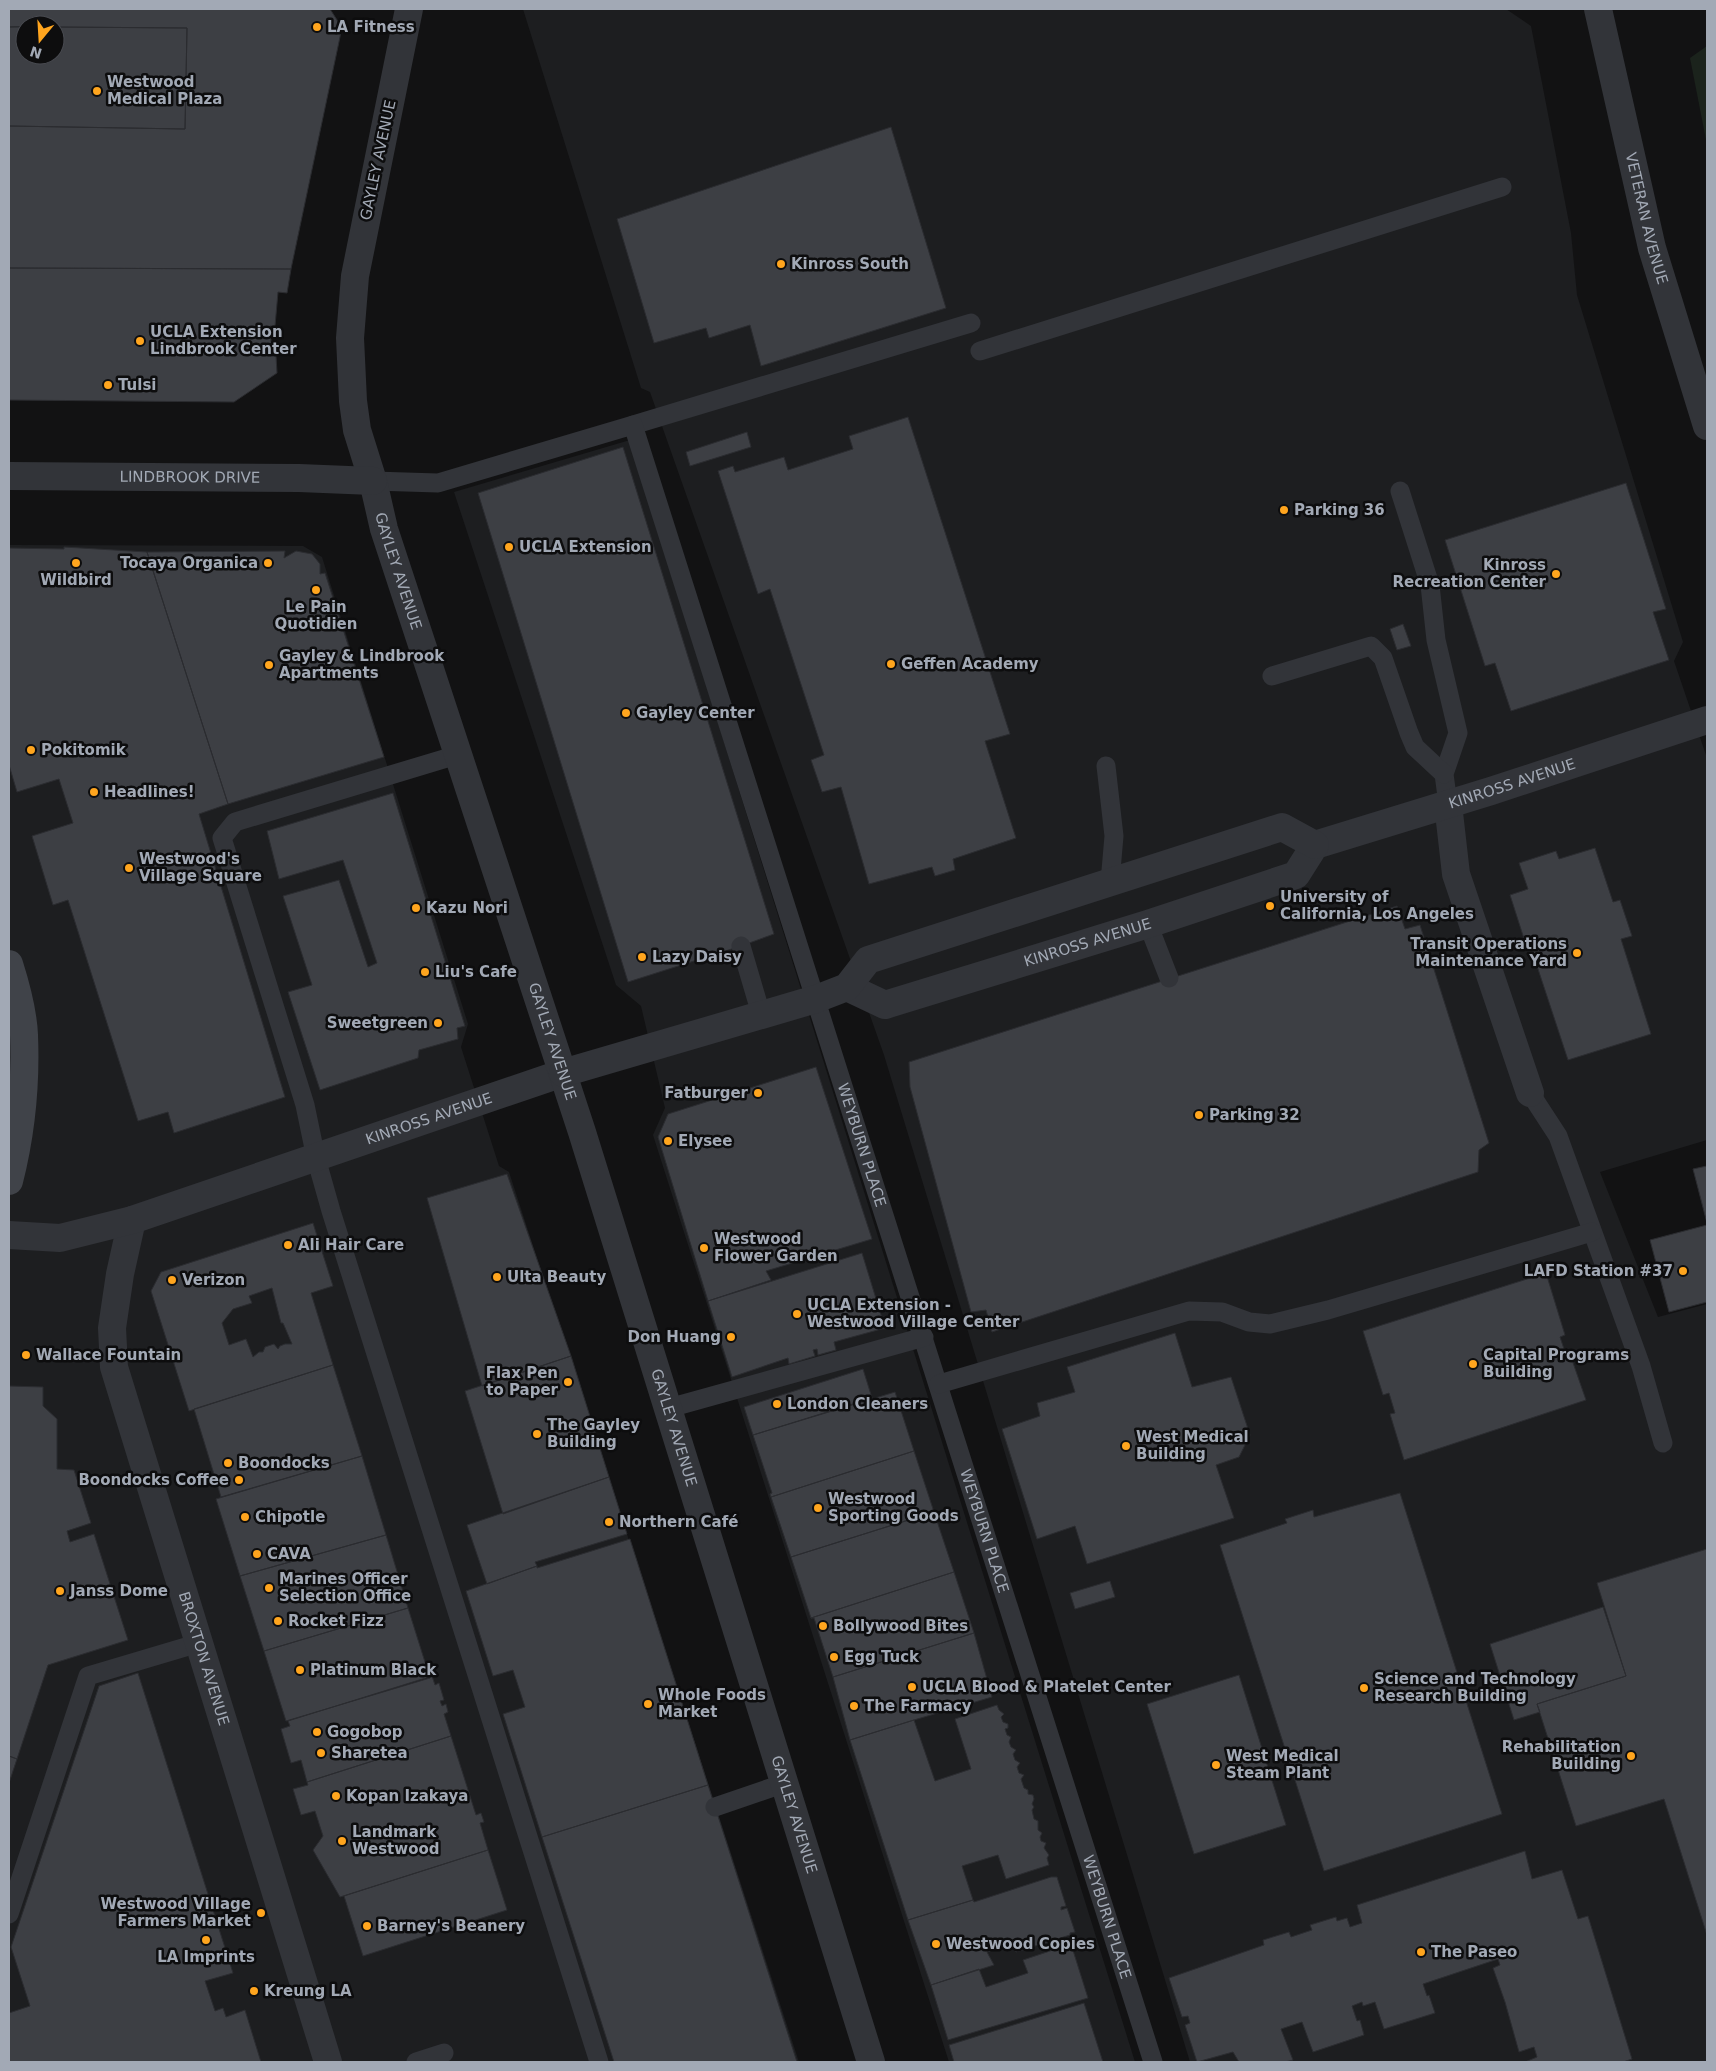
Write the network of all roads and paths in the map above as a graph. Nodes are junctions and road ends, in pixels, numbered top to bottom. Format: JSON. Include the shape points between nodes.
{"nodes":[{"id":1,"x":410,"y":9,"type":"edge"},
{"id":2,"x":1598,"y":9,"type":"edge"},
{"id":3,"x":1502,"y":188,"type":"dead end"},
{"id":4,"x":972,"y":323,"type":"dead end"},
{"id":5,"x":980,"y":351,"type":"dead end"},
{"id":6,"x":633,"y":425,"type":"junction"},
{"id":7,"x":1707,"y":426,"type":"edge"},
{"id":8,"x":9,"y":476,"type":"edge"},
{"id":9,"x":373,"y":482,"type":"junction"},
{"id":10,"x":1400,"y":491,"type":"dead end"},
{"id":11,"x":1272,"y":676,"type":"dead end"},
{"id":12,"x":1707,"y":720,"type":"edge"},
{"id":13,"x":457,"y":755,"type":"junction"},
{"id":14,"x":1106,"y":766,"type":"dead end"},
{"id":15,"x":1444,"y":774,"type":"junction"},
{"id":16,"x":1448,"y":804,"type":"junction"},
{"id":17,"x":1315,"y":846,"type":"junction"},
{"id":18,"x":1110,"y":882,"type":"junction"},
{"id":19,"x":1148,"y":924,"type":"junction"},
{"id":20,"x":741,"y":946,"type":"dead end"},
{"id":21,"x":9,"y":964,"type":"edge"},
{"id":22,"x":1169,"y":978,"type":"dead end"},
{"id":23,"x":847,"y":988,"type":"junction"},
{"id":24,"x":816,"y":999,"type":"junction"},
{"id":25,"x":761,"y":1014,"type":"junction"},
{"id":26,"x":563,"y":1073,"type":"junction"},
{"id":27,"x":1530,"y":1093,"type":"joint"},
{"id":28,"x":316,"y":1158,"type":"junction"},
{"id":29,"x":9,"y":1181,"type":"edge"},
{"id":30,"x":132,"y":1220,"type":"junction"},
{"id":31,"x":1592,"y":1232,"type":"junction"},
{"id":32,"x":9,"y":1235,"type":"edge"},
{"id":33,"x":924,"y":1337,"type":"junction"},
{"id":34,"x":939,"y":1384,"type":"junction"},
{"id":35,"x":669,"y":1408,"type":"junction"},
{"id":36,"x":1663,"y":1444,"type":"dead end"},
{"id":37,"x":199,"y":1642,"type":"junction"},
{"id":38,"x":785,"y":1783,"type":"junction"},
{"id":39,"x":715,"y":1807,"type":"dead end"},
{"id":40,"x":9,"y":1914,"type":"edge"},
{"id":41,"x":444,"y":2053,"type":"dead end"},
{"id":42,"x":328,"y":2062,"type":"edge"},
{"id":43,"x":416,"y":2062,"type":"edge"},
{"id":44,"x":599,"y":2062,"type":"edge"},
{"id":45,"x":871,"y":2062,"type":"edge"},
{"id":46,"x":1153,"y":2062,"type":"edge"}],
"edges":[{"from":1,"to":9,"type":"street","name":"GAYLEY AVENUE","via":[[355,276],[350,338],[357,430]]},
{"from":2,"to":7,"type":"street","name":"VETERAN AVENUE","via":[[1652,248]]},
{"from":3,"to":5,"type":"lane"},
{"from":4,"to":6,"type":"lane"},
{"from":6,"to":9,"type":"lane","via":[[438,482]]},
{"from":6,"to":24,"type":"lane","name":"WEYBURN PLACE"},
{"from":8,"to":9,"type":"street","name":"LINDBROOK DRIVE","via":[[299,478]]},
{"from":9,"to":13,"type":"street","name":"GAYLEY AVENUE","via":[[384,530]]},
{"from":10,"to":15,"type":"lane","via":[[1430,585],[1436,640],[1458,733]]},
{"from":11,"to":15,"type":"lane","via":[[1371,646],[1383,658],[1416,747]]},
{"from":12,"to":16,"type":"street","name":"KINROSS AVENUE"},
{"from":13,"to":26,"type":"street","name":"GAYLEY AVENUE"},
{"from":13,"to":28,"type":"lane","via":[[235,822],[222,838],[305,1104]]},
{"from":14,"to":18,"type":"lane","via":[[1114,836]]},
{"from":15,"to":16,"type":"lane"},
{"from":16,"to":17,"type":"street","name":"KINROSS AVENUE"},
{"from":16,"to":27,"type":"street","via":[[1456,874]]},
{"from":17,"to":18,"type":"street","via":[[1282,827]]},
{"from":17,"to":19,"type":"street","name":"KINROSS AVENUE","via":[[1296,875]]},
{"from":18,"to":23,"type":"street","via":[[868,960]]},
{"from":19,"to":22,"type":"lane"},
{"from":19,"to":23,"type":"street","name":"KINROSS AVENUE","via":[[885,1005]]},
{"from":20,"to":25,"type":"lane"},
{"from":21,"to":29,"type":"main road","via":[[24,1034],[23,1099]]},
{"from":23,"to":24,"type":"street","name":"KINROSS AVENUE"},
{"from":24,"to":25,"type":"street","name":"KINROSS AVENUE"},
{"from":24,"to":33,"type":"lane","name":"WEYBURN PLACE"},
{"from":25,"to":26,"type":"street","name":"KINROSS AVENUE"},
{"from":26,"to":28,"type":"street","name":"KINROSS AVENUE"},
{"from":26,"to":35,"type":"street","name":"GAYLEY AVENUE"},
{"from":27,"to":31,"type":"lane","via":[[1558,1136]]},
{"from":28,"to":30,"type":"street","name":"KINROSS AVENUE"},
{"from":28,"to":44,"type":"lane"},
{"from":30,"to":32,"type":"street","name":"KINROSS AVENUE","via":[[60,1238]]},
{"from":30,"to":37,"type":"street","name":"BROXTON AVENUE","via":[[112,1328],[114,1367]]},
{"from":31,"to":34,"type":"lane","via":[[1270,1324],[1249,1322],[1222,1312],[1189,1311]]},
{"from":31,"to":36,"type":"lane","via":[[1641,1366]]},
{"from":33,"to":34,"type":"lane","name":"WEYBURN PLACE"},
{"from":33,"to":35,"type":"lane"},
{"from":34,"to":46,"type":"lane","name":"WEYBURN PLACE"},
{"from":35,"to":38,"type":"street","name":"GAYLEY AVENUE"},
{"from":37,"to":40,"type":"lane","via":[[88,1676]]},
{"from":37,"to":42,"type":"street","name":"BROXTON AVENUE"},
{"from":38,"to":39,"type":"lane"},
{"from":38,"to":45,"type":"street","name":"GAYLEY AVENUE"},
{"from":41,"to":43,"type":"lane"}]}
